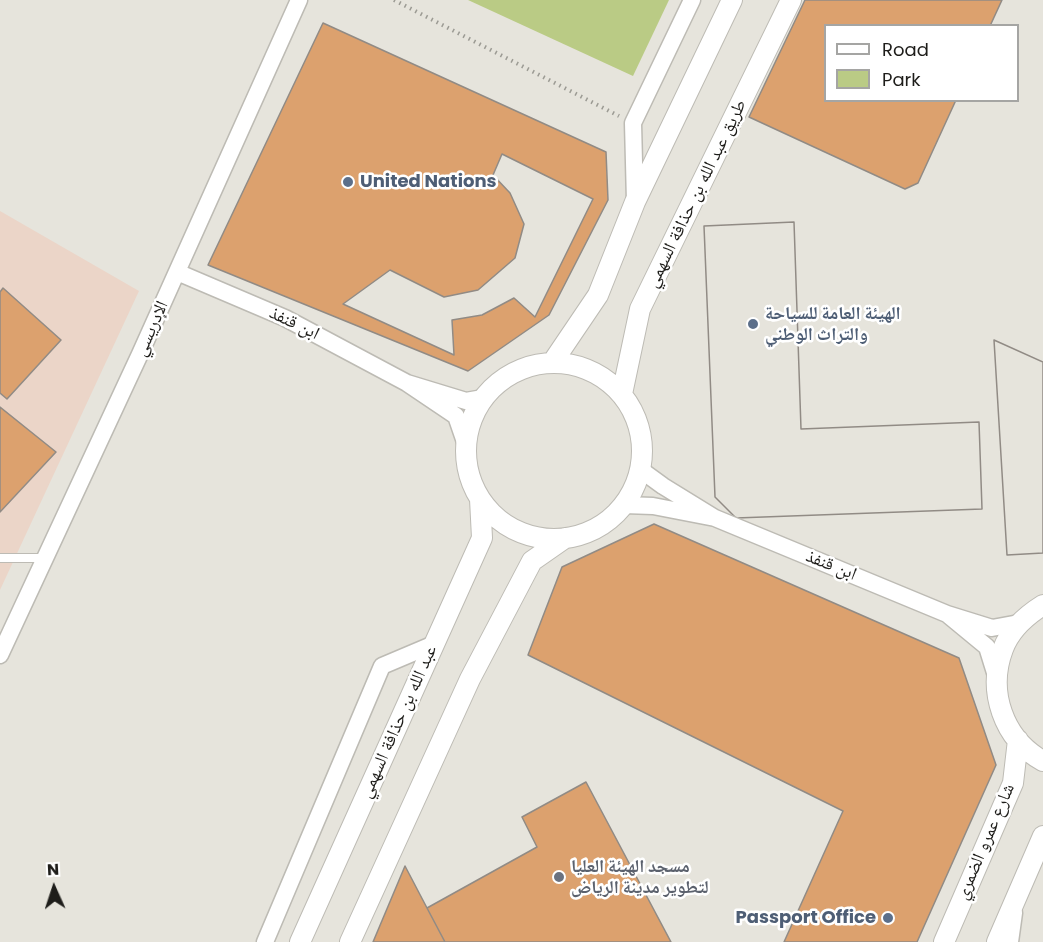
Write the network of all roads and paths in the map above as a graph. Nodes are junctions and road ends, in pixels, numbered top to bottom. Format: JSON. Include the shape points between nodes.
{"nodes":[{"id":1,"x":299,"y":0,"type":"edge"},
{"id":2,"x":394,"y":0,"type":"edge"},
{"id":3,"x":692,"y":0,"type":"edge"},
{"id":4,"x":732,"y":0,"type":"edge"},
{"id":5,"x":791,"y":0,"type":"edge"},
{"id":6,"x":633,"y":123,"type":"junction"},
{"id":7,"x":635,"y":202,"type":"junction"},
{"id":8,"x":177,"y":272,"type":"junction"},
{"id":9,"x":552,"y":363,"type":"junction"},
{"id":10,"x":407,"y":383,"type":"junction"},
{"id":11,"x":622,"y":394,"type":"junction"},
{"id":12,"x":483,"y":398,"type":"junction"},
{"id":13,"x":466,"y":445,"type":"junction"},
{"id":14,"x":641,"y":470,"type":"junction"},
{"id":15,"x":480,"y":499,"type":"junction"},
{"id":16,"x":624,"y":506,"type":"junction"},
{"id":17,"x":715,"y":518,"type":"junction"},
{"id":18,"x":565,"y":538,"type":"junction"},
{"id":19,"x":0,"y":558,"type":"edge"},
{"id":20,"x":45,"y":558,"type":"junction"},
{"id":21,"x":1043,"y":604,"type":"edge"},
{"id":22,"x":947,"y":614,"type":"junction"},
{"id":23,"x":1019,"y":623,"type":"junction"},
{"id":24,"x":434,"y":644,"type":"junction"},
{"id":25,"x":0,"y":655,"type":"edge"},
{"id":26,"x":996,"y":676,"type":"junction"},
{"id":27,"x":1018,"y":740,"type":"junction"},
{"id":28,"x":1043,"y":761,"type":"edge"},
{"id":29,"x":1043,"y":837,"type":"edge"},
{"id":30,"x":1016,"y":899,"type":"junction"},
{"id":31,"x":265,"y":942,"type":"edge"},
{"id":32,"x":300,"y":942,"type":"edge"},
{"id":33,"x":350,"y":942,"type":"edge"},
{"id":34,"x":944,"y":942,"type":"edge"},
{"id":35,"x":997,"y":942,"type":"edge"},
{"id":36,"x":1010,"y":942,"type":"edge"}],
"edges":[{"from":1,"to":8,"type":"street","name":"الإدريسي"},
{"from":2,"to":6,"type":"path"},
{"from":3,"to":6,"type":"street"},
{"from":4,"to":7,"type":"street"},
{"from":5,"to":11,"type":"street","name":"طريق عبد الله بن حذافة السهمي","via":[[640,309]]},
{"from":6,"to":7,"type":"street"},
{"from":7,"to":9,"type":"street","via":[[598,295]]},
{"from":8,"to":10,"type":"street","name":"ابن قنفذ","via":[[285,318]]},
{"from":8,"to":20,"type":"street","name":"الإدريسي"},
{"from":9,"to":11,"type":"street","via":[[590,370]]},
{"from":9,"to":12,"type":"street","via":[[526,368],[502,380]]},
{"from":10,"to":12,"type":"street","via":[[466,401]]},
{"from":10,"to":13,"type":"street","via":[[456,416]]},
{"from":11,"to":14,"type":"street","via":[[636,417],[642,443]]},
{"from":12,"to":13,"type":"street","via":[[471,420]]},
{"from":13,"to":15,"type":"street","via":[[468,473]]},
{"from":14,"to":16,"type":"street"},
{"from":14,"to":17,"type":"street"},
{"from":15,"to":18,"type":"street","via":[[496,518],[517,531],[540,538]]},
{"from":15,"to":24,"type":"street","name":"عبد الله بن حذافة السهمي","via":[[482,538]]},
{"from":16,"to":17,"type":"street","via":[[653,506]]},
{"from":16,"to":18,"type":"street","via":[[587,533]]},
{"from":17,"to":22,"type":"street","name":"ابن قنفذ"},
{"from":18,"to":33,"type":"street","via":[[532,561],[470,679]]},
{"from":19,"to":20,"type":"lane"},
{"from":20,"to":25,"type":"street","name":"الإدريسي"},
{"from":21,"to":23,"type":"street"},
{"from":22,"to":23,"type":"street","via":[[992,628]]},
{"from":22,"to":26,"type":"street","via":[[987,647]]},
{"from":23,"to":26,"type":"street","via":[[1004,648]]},
{"from":24,"to":31,"type":"street","via":[[382,666]]},
{"from":24,"to":32,"type":"street","name":"عبد الله بن حذافة السهمي"},
{"from":26,"to":27,"type":"street","via":[[999,705]]},
{"from":27,"to":28,"type":"street"},
{"from":27,"to":34,"type":"street","name":"شارع عمرو الضمري","via":[[1013,783]]},
{"from":29,"to":30,"type":"street"},
{"from":30,"to":35,"type":"street"},
{"from":30,"to":36,"type":"street"}]}
